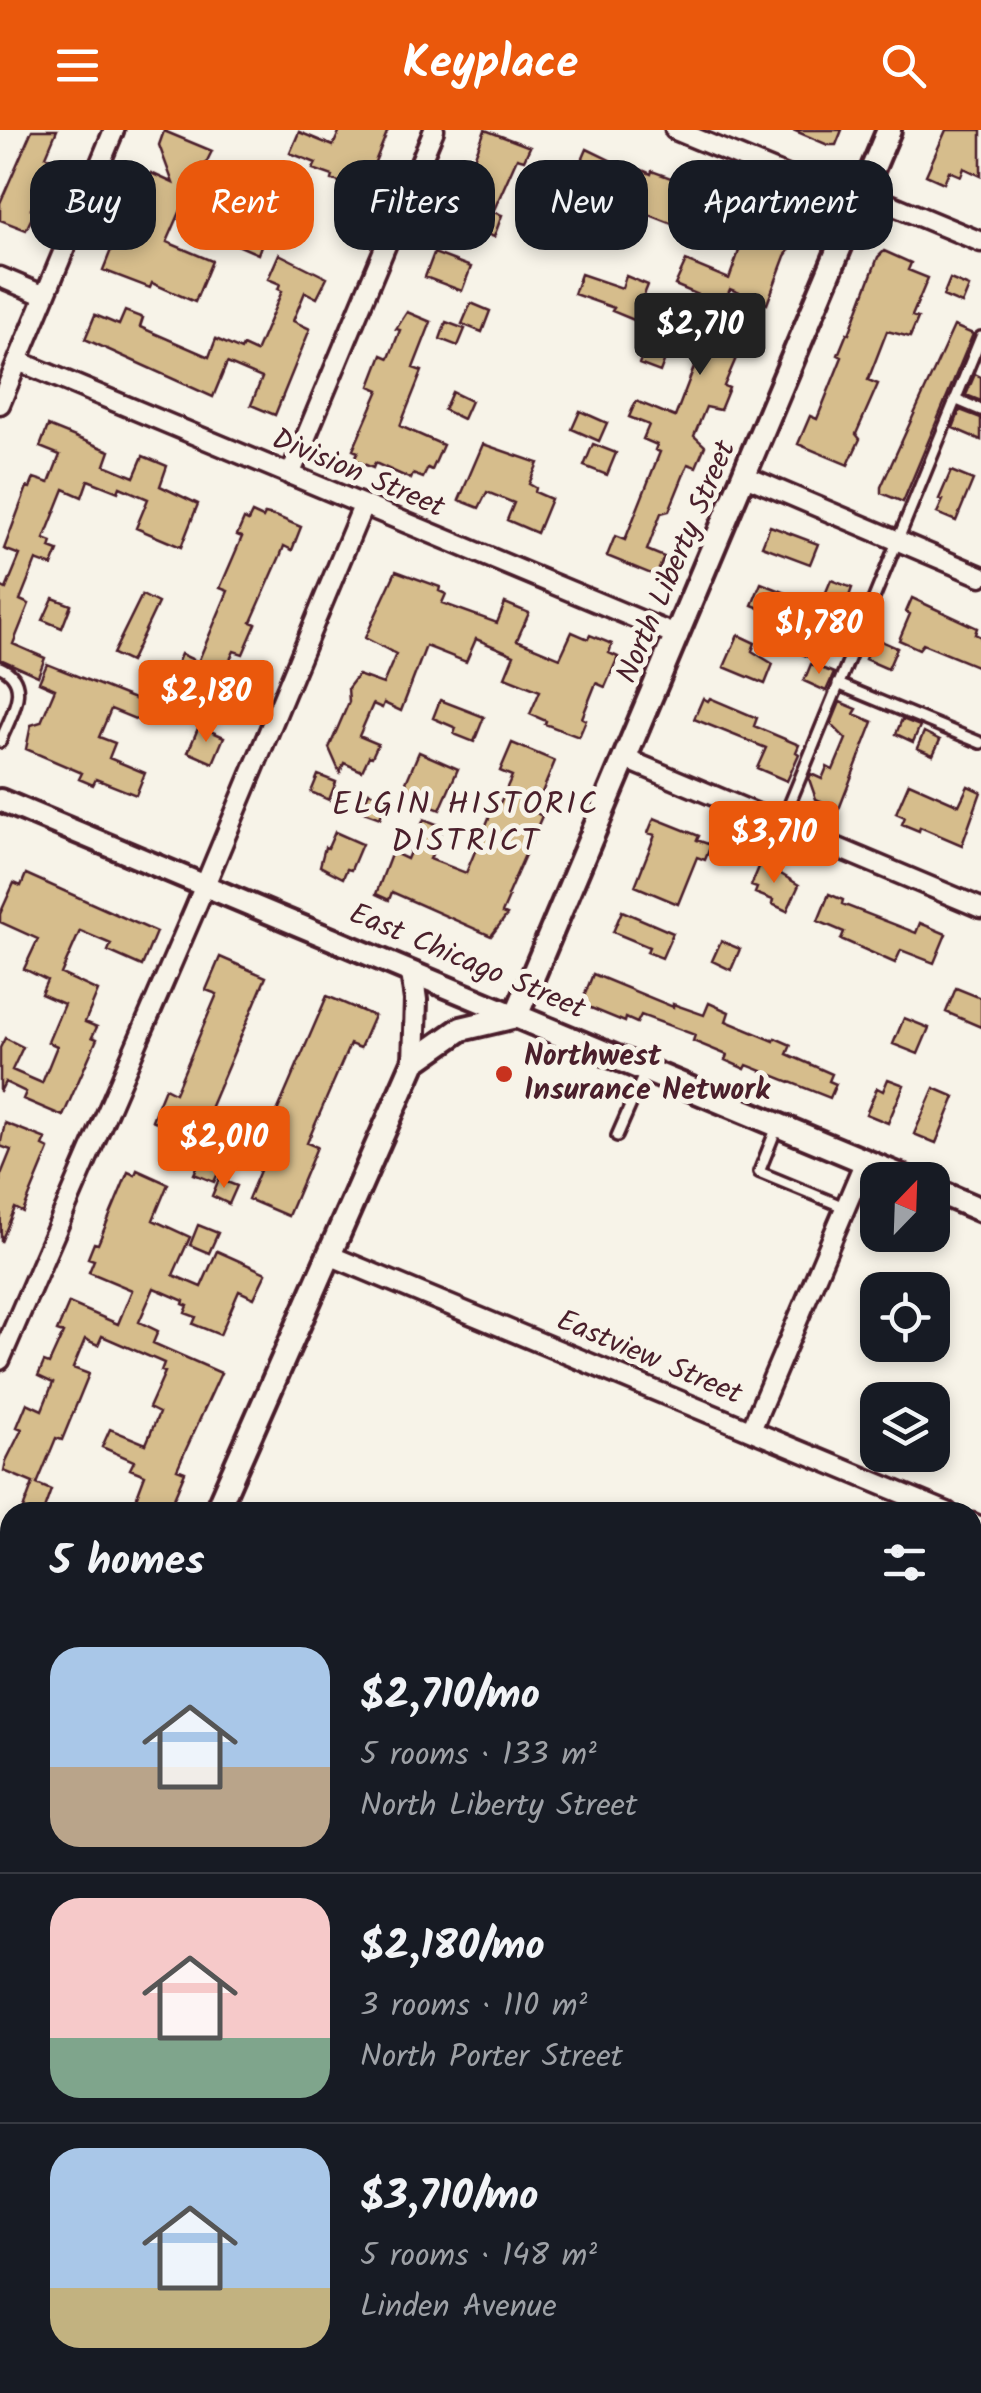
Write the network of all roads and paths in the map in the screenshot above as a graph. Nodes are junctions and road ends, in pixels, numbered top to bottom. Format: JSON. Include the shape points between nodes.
{"nodes":[{"id":1,"x":114,"y":130,"type":"edge"},
{"id":2,"x":434,"y":130,"type":"edge"},
{"id":3,"x":675,"y":130,"type":"edge"},
{"id":4,"x":889,"y":130,"type":"edge"},
{"id":5,"x":748,"y":160,"type":"edge"},
{"id":6,"x":877,"y":160,"type":"edge"},
{"id":7,"x":893,"y":205,"type":"edge"},
{"id":8,"x":981,"y":242,"type":"edge"},
{"id":9,"x":839,"y":250,"type":"edge"},
{"id":10,"x":0,"y":277,"type":"edge"},
{"id":11,"x":44,"y":296,"type":"junction"},
{"id":12,"x":981,"y":338,"type":"edge"},
{"id":13,"x":18,"y":361,"type":"junction"},
{"id":14,"x":955,"y":399,"type":"junction"},
{"id":15,"x":0,"y":404,"type":"edge"},
{"id":16,"x":981,"y":410,"type":"edge"},
{"id":17,"x":290,"y":475,"type":"junction"},
{"id":18,"x":745,"y":476,"type":"junction"},
{"id":19,"x":363,"y":506,"type":"junction"},
{"id":20,"x":897,"y":542,"type":"junction"},
{"id":21,"x":981,"y":576,"type":"edge"},
{"id":22,"x":678,"y":636,"type":"junction"},
{"id":23,"x":0,"y":667,"type":"edge"},
{"id":24,"x":838,"y":684,"type":"junction"},
{"id":25,"x":0,"y":742,"type":"edge"},
{"id":26,"x":981,"y":742,"type":"edge"},
{"id":27,"x":626,"y":760,"type":"junction"},
{"id":28,"x":0,"y":800,"type":"edge"},
{"id":29,"x":781,"y":825,"type":"junction"},
{"id":30,"x":205,"y":886,"type":"junction"},
{"id":31,"x":981,"y":908,"type":"edge"},
{"id":32,"x":412,"y":972,"type":"junction"},
{"id":33,"x":516,"y":1016,"type":"junction"},
{"id":34,"x":414,"y":1062,"type":"junction"},
{"id":35,"x":646,"y":1070,"type":"junction"},
{"id":36,"x":778,"y":1124,"type":"junction"},
{"id":37,"x":617,"y":1136,"type":"dead end"},
{"id":38,"x":866,"y":1161,"type":"joint"},
{"id":39,"x":950,"y":1197,"type":"edge"},
{"id":40,"x":846,"y":1208,"type":"junction"},
{"id":41,"x":981,"y":1210,"type":"edge"},
{"id":42,"x":329,"y":1254,"type":"junction"},
{"id":43,"x":0,"y":1360,"type":"edge"},
{"id":44,"x":750,"y":1430,"type":"junction"},
{"id":45,"x":220,"y":1502,"type":"edge"},
{"id":46,"x":922,"y":1502,"type":"edge"}],
"edges":[{"from":1,"to":11,"type":"street"},
{"from":2,"to":17,"type":"street"},
{"from":3,"to":5,"type":"street"},
{"from":4,"to":6,"type":"main road","name":"North Liberty Street"},
{"from":7,"to":8,"type":"street"},
{"from":9,"to":18,"type":"main road","name":"North Liberty Street"},
{"from":10,"to":11,"type":"street"},
{"from":11,"to":13,"type":"street"},
{"from":12,"to":14,"type":"lane"},
{"from":13,"to":15,"type":"street"},
{"from":13,"to":17,"type":"street","name":"Division Street"},
{"from":14,"to":16,"type":"lane"},
{"from":14,"to":20,"type":"lane"},
{"from":17,"to":19,"type":"street","name":"Division Street"},
{"from":18,"to":20,"type":"street"},
{"from":18,"to":22,"type":"main road","name":"North Liberty Street"},
{"from":19,"to":22,"type":"street","name":"Division Street"},
{"from":19,"to":30,"type":"street"},
{"from":20,"to":21,"type":"street"},
{"from":20,"to":24,"type":"lane"},
{"from":22,"to":27,"type":"main road","name":"North Liberty Street"},
{"from":23,"to":25,"type":"lane","via":[[18,684]]},
{"from":24,"to":26,"type":"lane"},
{"from":24,"to":29,"type":"lane"},
{"from":27,"to":29,"type":"street"},
{"from":27,"to":33,"type":"main road","name":"North Liberty Street"},
{"from":28,"to":30,"type":"street","name":"East Chicago Street"},
{"from":29,"to":31,"type":"street"},
{"from":30,"to":32,"type":"street","name":"East Chicago Street"},
{"from":30,"to":43,"type":"street"},
{"from":32,"to":33,"type":"street","name":"East Chicago Street"},
{"from":32,"to":34,"type":"street"},
{"from":33,"to":34,"type":"main road","via":[[460,1029]]},
{"from":33,"to":35,"type":"main road","name":"East Chicago Street"},
{"from":34,"to":42,"type":"main road"},
{"from":35,"to":36,"type":"main road","name":"East Chicago Street"},
{"from":35,"to":37,"type":"lane"},
{"from":36,"to":38,"type":"main road","name":"East Chicago Street"},
{"from":36,"to":40,"type":"lane","via":[[760,1172]]},
{"from":38,"to":40,"type":"street"},
{"from":39,"to":41,"type":"main road"},
{"from":40,"to":44,"type":"street"},
{"from":42,"to":44,"type":"street","name":"Eastview Street"},
{"from":42,"to":45,"type":"main road"},
{"from":44,"to":46,"type":"street","name":"Eastview Street"}]}
